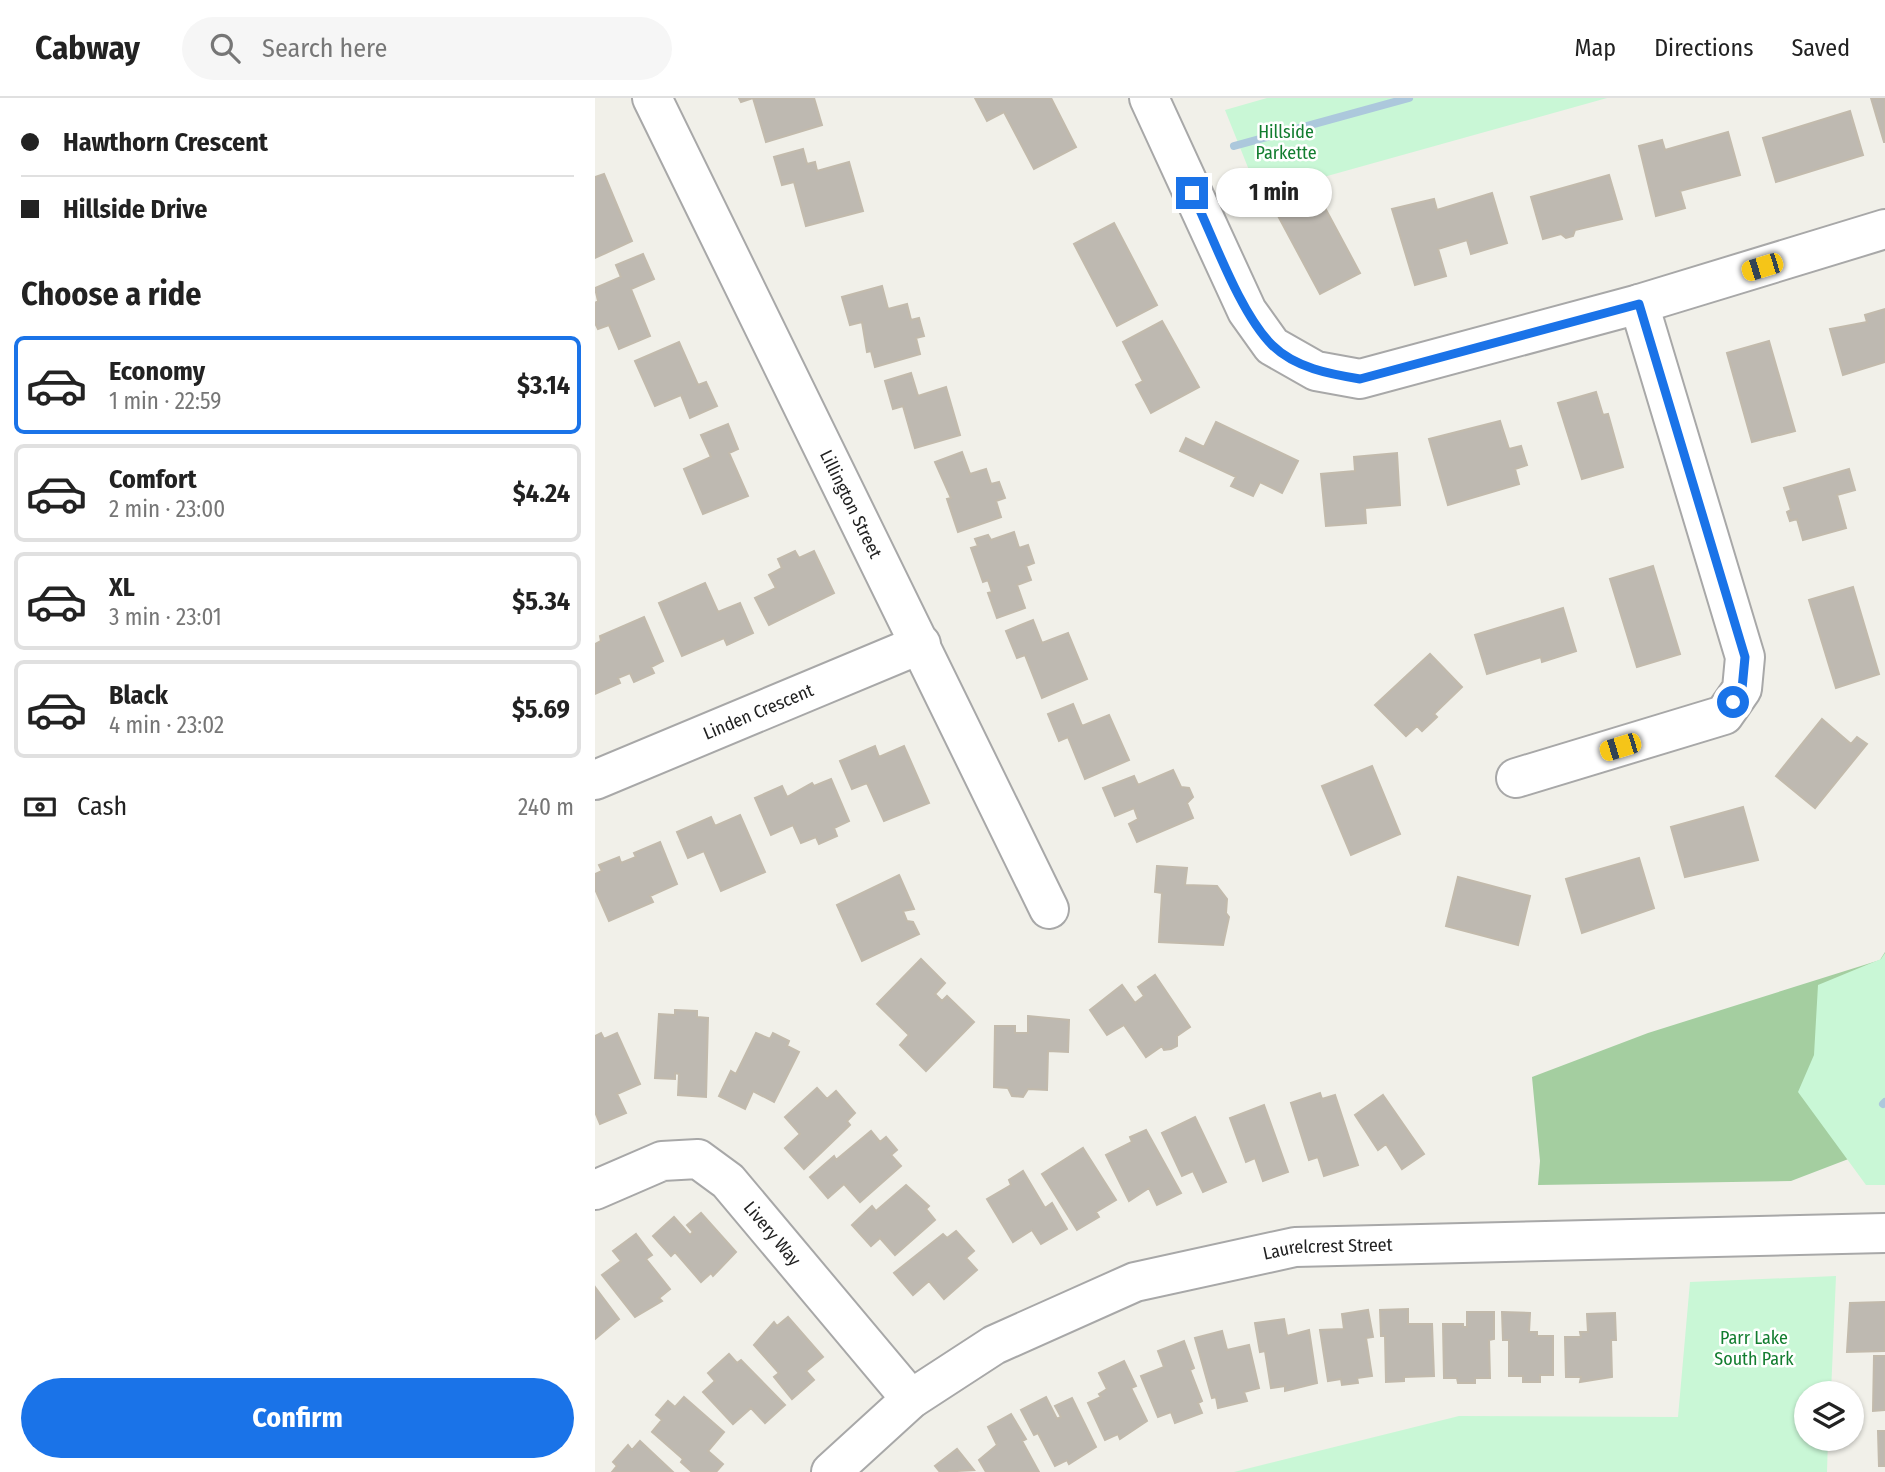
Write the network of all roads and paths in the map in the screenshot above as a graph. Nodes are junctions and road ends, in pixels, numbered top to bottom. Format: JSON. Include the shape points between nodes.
{"nodes":[{"id":1,"x":652,"y":98,"type":"edge"},
{"id":2,"x":1149,"y":98,"type":"edge"},
{"id":3,"x":1885,"y":229,"type":"edge"},
{"id":4,"x":1639,"y":304,"type":"junction"},
{"id":5,"x":921,"y":644,"type":"junction"},
{"id":6,"x":1516,"y":778,"type":"dead end"},
{"id":7,"x":595,"y":780,"type":"edge"},
{"id":8,"x":1049,"y":909,"type":"dead end"},
{"id":9,"x":595,"y":1189,"type":"edge"},
{"id":10,"x":1885,"y":1233,"type":"edge"},
{"id":11,"x":911,"y":1399,"type":"junction"},
{"id":12,"x":831,"y":1472,"type":"edge"}],
"edges":[{"from":1,"to":5,"type":"street","name":"Lillington Street"},
{"from":2,"to":4,"type":"street","via":[[1247,311],[1272,346],[1317,371],[1360,379]]},
{"from":3,"to":4,"type":"street"},
{"from":4,"to":6,"type":"street","via":[[1745,657],[1742,689],[1724,715]]},
{"from":5,"to":7,"type":"street","name":"Linden Crescent"},
{"from":5,"to":8,"type":"street","name":"Lillington Street"},
{"from":9,"to":11,"type":"street","name":"Livery Way","via":[[662,1161],[698,1159],[728,1181]]},
{"from":10,"to":11,"type":"street","name":"Laurelcrest Street","via":[[1295,1247],[1135,1282],[994,1345]]},
{"from":11,"to":12,"type":"street","name":"Laurelcrest Street"}]}
